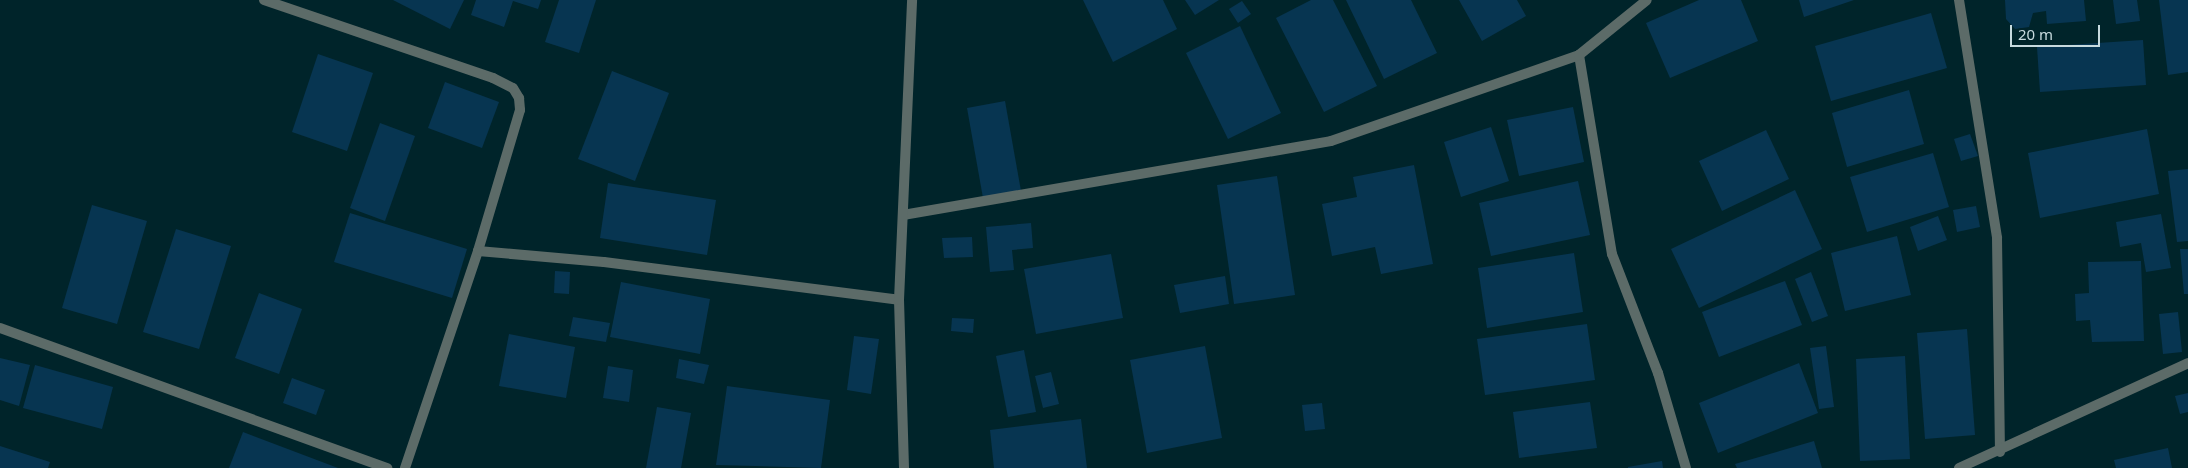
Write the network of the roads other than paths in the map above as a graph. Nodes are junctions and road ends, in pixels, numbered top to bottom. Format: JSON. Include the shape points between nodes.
{"nodes":[{"id":1,"x":264,"y":0,"type":"edge"},
{"id":2,"x":912,"y":0,"type":"edge"},
{"id":3,"x":1647,"y":0,"type":"edge"},
{"id":4,"x":1959,"y":0,"type":"edge"},
{"id":5,"x":1580,"y":55,"type":"junction"},
{"id":6,"x":902,"y":215,"type":"junction"},
{"id":7,"x":478,"y":251,"type":"junction"},
{"id":8,"x":899,"y":300,"type":"junction"},
{"id":9,"x":0,"y":328,"type":"edge"},
{"id":10,"x":2188,"y":363,"type":"edge"},
{"id":11,"x":2000,"y":452,"type":"junction"},
{"id":12,"x":387,"y":468,"type":"edge"},
{"id":13,"x":404,"y":468,"type":"edge"},
{"id":14,"x":904,"y":468,"type":"edge"},
{"id":15,"x":1686,"y":468,"type":"edge"},
{"id":16,"x":1959,"y":468,"type":"edge"}],
"edges":[{"from":1,"to":7,"type":"street","via":[[513,88],[520,110]]},
{"from":2,"to":6,"type":"street"},
{"from":3,"to":5,"type":"street"},
{"from":4,"to":11,"type":"street","via":[[1997,238]]},
{"from":5,"to":6,"type":"street","via":[[1331,141]]},
{"from":5,"to":15,"type":"street","via":[[1612,254],[1658,373]]},
{"from":6,"to":8,"type":"street"},
{"from":7,"to":8,"type":"street","via":[[604,262]]},
{"from":7,"to":13,"type":"street"},
{"from":8,"to":14,"type":"street"},
{"from":9,"to":12,"type":"street"},
{"from":10,"to":11,"type":"street"},
{"from":11,"to":16,"type":"street"}]}
